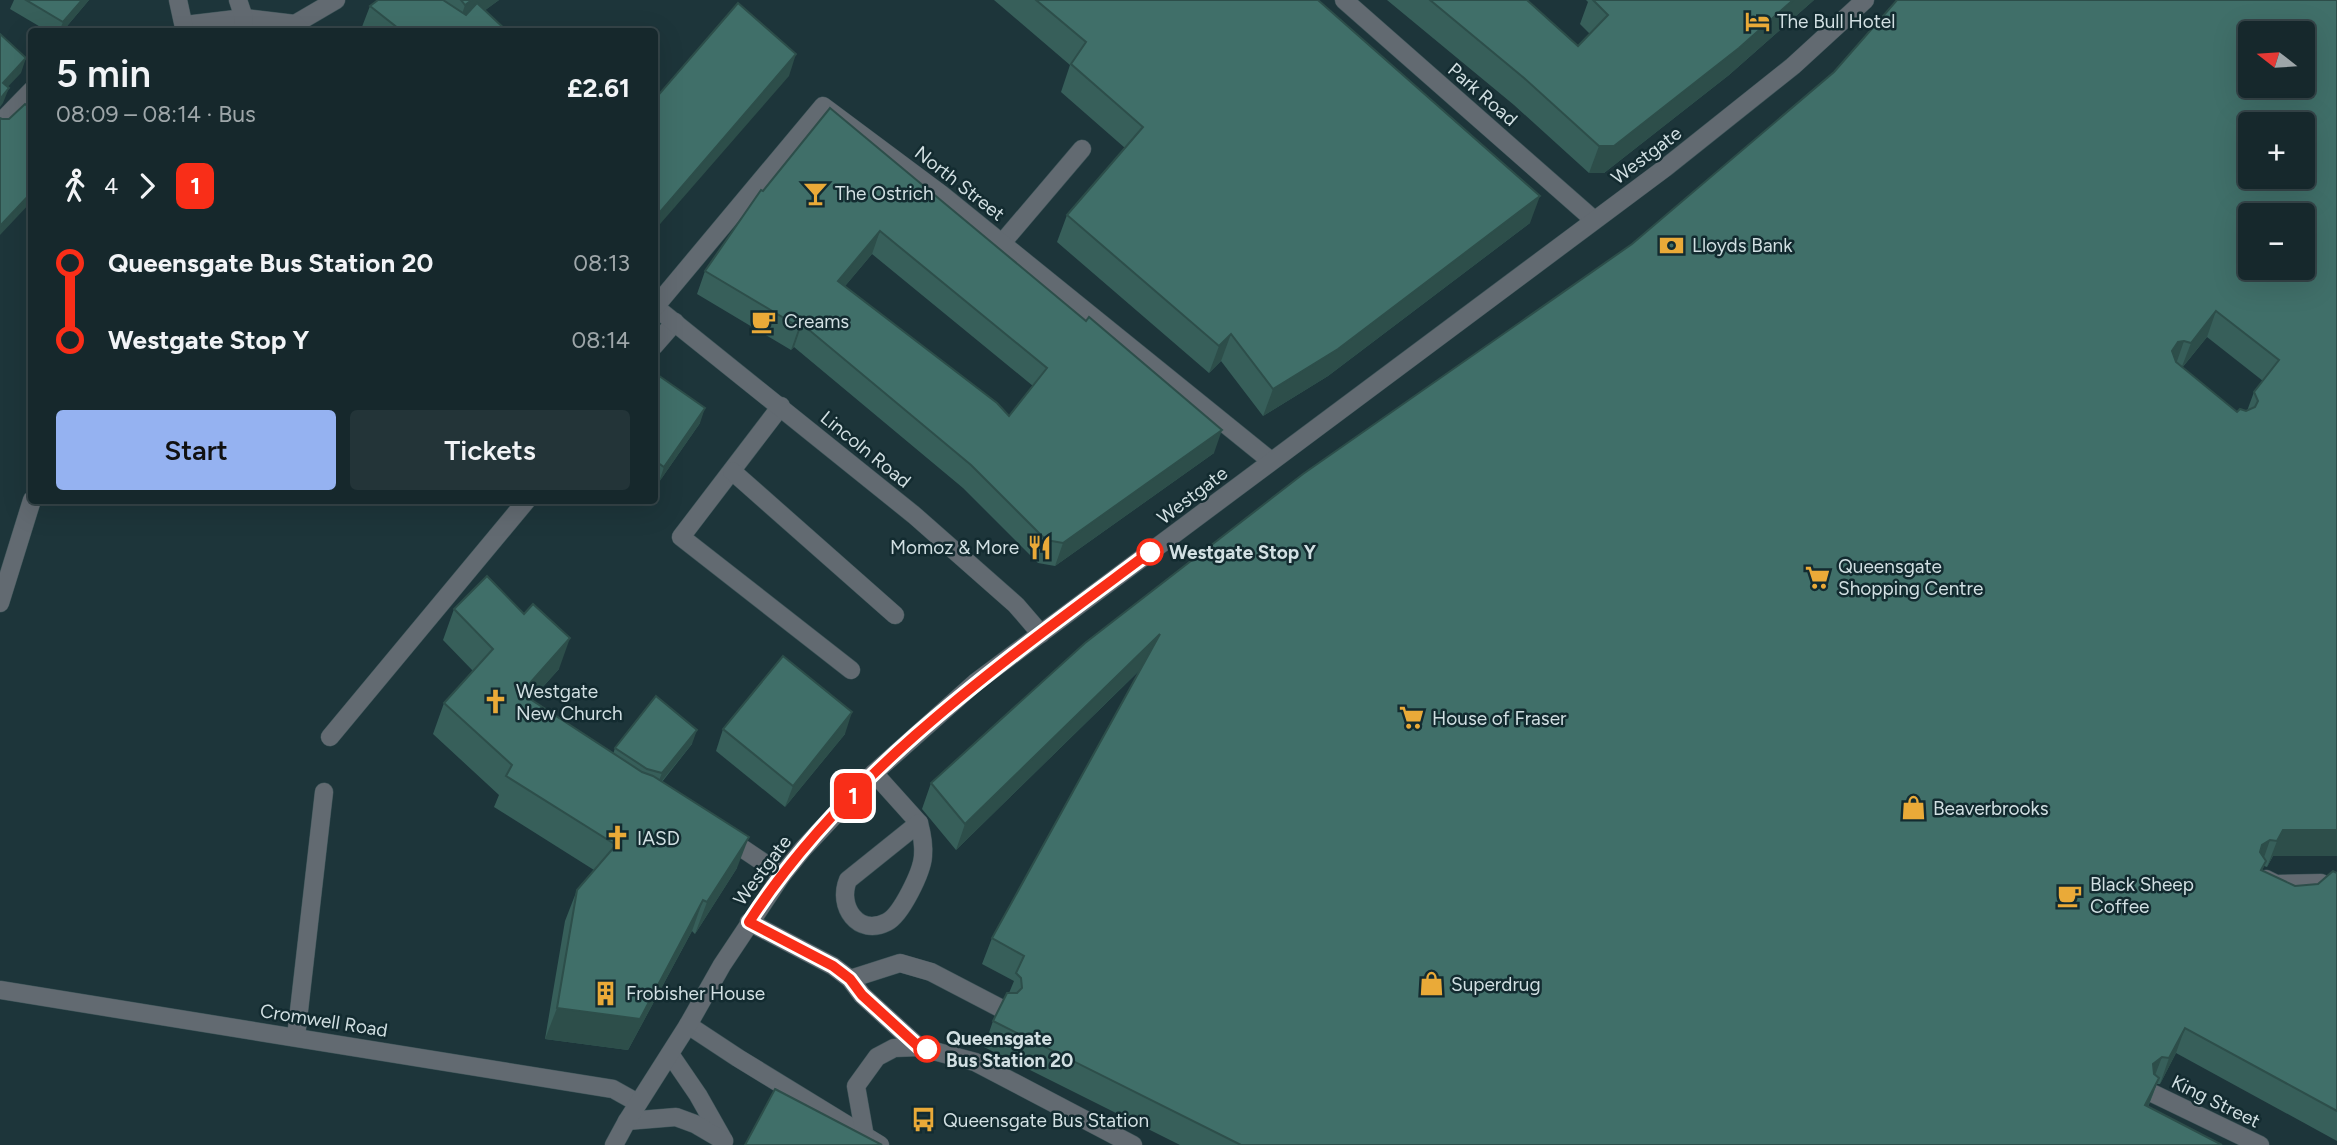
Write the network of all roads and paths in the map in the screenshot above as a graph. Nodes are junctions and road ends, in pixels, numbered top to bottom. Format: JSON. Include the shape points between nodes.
{"nodes":[{"id":1,"x":178,"y":0,"type":"edge"},
{"id":2,"x":238,"y":0,"type":"edge"},
{"id":3,"x":336,"y":0,"type":"edge"},
{"id":4,"x":1344,"y":0,"type":"edge"},
{"id":5,"x":1865,"y":0,"type":"edge"},
{"id":6,"x":243,"y":25,"type":"edge"},
{"id":7,"x":185,"y":28,"type":"edge"},
{"id":8,"x":299,"y":28,"type":"edge"},
{"id":9,"x":28,"y":94,"type":"edge"},
{"id":10,"x":0,"y":123,"type":"edge"},
{"id":11,"x":1082,"y":149,"type":"dead end"},
{"id":12,"x":1594,"y":219,"type":"junction"},
{"id":13,"x":1002,"y":243,"type":"junction"},
{"id":14,"x":658,"y":303,"type":"edge"},
{"id":15,"x":658,"y":309,"type":"edge"},
{"id":16,"x":675,"y":321,"type":"junction"},
{"id":17,"x":658,"y":341,"type":"edge"},
{"id":18,"x":781,"y":406,"type":"junction"},
{"id":19,"x":1271,"y":461,"type":"junction"},
{"id":20,"x":732,"y":471,"type":"junction"},
{"id":21,"x":31,"y":504,"type":"edge"},
{"id":22,"x":524,"y":504,"type":"edge"},
{"id":23,"x":0,"y":603,"type":"edge"},
{"id":24,"x":895,"y":615,"type":"dead end"},
{"id":25,"x":1041,"y":634,"type":"junction"},
{"id":26,"x":851,"y":670,"type":"dead end"},
{"id":27,"x":330,"y":737,"type":"dead end"},
{"id":28,"x":874,"y":773,"type":"junction"},
{"id":29,"x":324,"y":792,"type":"dead end"},
{"id":30,"x":919,"y":823,"type":"junction"},
{"id":31,"x":708,"y":826,"type":"edge"},
{"id":32,"x":782,"y":875,"type":"junction"},
{"id":33,"x":2262,"y":877,"type":"edge"},
{"id":34,"x":2337,"y":891,"type":"edge"},
{"id":35,"x":749,"y":922,"type":"junction"},
{"id":36,"x":850,"y":979,"type":"junction"},
{"id":37,"x":0,"y":990,"type":"edge"},
{"id":38,"x":1002,"y":1009,"type":"edge"},
{"id":39,"x":688,"y":1025,"type":"junction"},
{"id":40,"x":296,"y":1037,"type":"junction"},
{"id":41,"x":919,"y":1047,"type":"junction"},
{"id":42,"x":670,"y":1054,"type":"junction"},
{"id":43,"x":2154,"y":1094,"type":"edge"},
{"id":44,"x":638,"y":1103,"type":"junction"},
{"id":45,"x":627,"y":1121,"type":"junction"},
{"id":46,"x":873,"y":1141,"type":"edge"},
{"id":47,"x":616,"y":1144,"type":"edge"},
{"id":48,"x":1133,"y":1145,"type":"edge"},
{"id":49,"x":2260,"y":1145,"type":"edge"}],
"edges":[{"from":1,"to":7,"type":"street"},
{"from":2,"to":6,"type":"street"},
{"from":3,"to":8,"type":"street"},
{"from":4,"to":12,"type":"street","name":"Park Road"},
{"from":5,"to":12,"type":"street","name":"Westgate","via":[[1793,66]]},
{"from":6,"to":7,"type":"street"},
{"from":6,"to":8,"type":"street"},
{"from":9,"to":10,"type":"street"},
{"from":11,"to":13,"type":"street"},
{"from":12,"to":19,"type":"street","name":"Westgate"},
{"from":13,"to":14,"type":"street","name":"North Street","via":[[823,106]]},
{"from":13,"to":19,"type":"street","name":"North Street"},
{"from":15,"to":16,"type":"street","name":"Lincoln Road"},
{"from":16,"to":17,"type":"street"},
{"from":16,"to":18,"type":"street","name":"Lincoln Road"},
{"from":18,"to":20,"type":"street"},
{"from":18,"to":25,"type":"street","name":"Lincoln Road","via":[[1016,604]]},
{"from":19,"to":25,"type":"street","name":"Westgate"},
{"from":20,"to":24,"type":"street"},
{"from":20,"to":26,"type":"street","via":[[681,537]]},
{"from":21,"to":23,"type":"street"},
{"from":22,"to":27,"type":"street"},
{"from":25,"to":28,"type":"street","name":"Westgate","via":[[976,682]]},
{"from":28,"to":30,"type":"street"},
{"from":28,"to":32,"type":"street","name":"Westgate"},
{"from":29,"to":40,"type":"street"},
{"from":30,"to":30,"type":"street","via":[[923,858],[900,909],[878,925],[859,922],[846,908],[848,880]]},
{"from":31,"to":32,"type":"street"},
{"from":32,"to":35,"type":"street","name":"Westgate"},
{"from":33,"to":34,"type":"street","via":[[2276,884],[2321,883]]},
{"from":35,"to":36,"type":"street"},
{"from":35,"to":39,"type":"street","name":"Westgate"},
{"from":36,"to":38,"type":"street","via":[[900,964],[930,972]]},
{"from":36,"to":41,"type":"street"},
{"from":37,"to":40,"type":"street","name":"Cromwell Road"},
{"from":39,"to":42,"type":"street","name":"Westgate"},
{"from":39,"to":46,"type":"street"},
{"from":40,"to":44,"type":"street","name":"Cromwell Road","via":[[613,1089]]},
{"from":41,"to":46,"type":"street","via":[[894,1048],[877,1058],[856,1086]]},
{"from":41,"to":48,"type":"street","via":[[975,1062]]},
{"from":42,"to":44,"type":"street","name":"Westgate"},
{"from":42,"to":45,"type":"street","via":[[724,1141],[676,1117]]},
{"from":43,"to":49,"type":"street","name":"King Street"},
{"from":44,"to":45,"type":"street","name":"Westgate"},
{"from":45,"to":47,"type":"street","name":"Westgate"}]}
